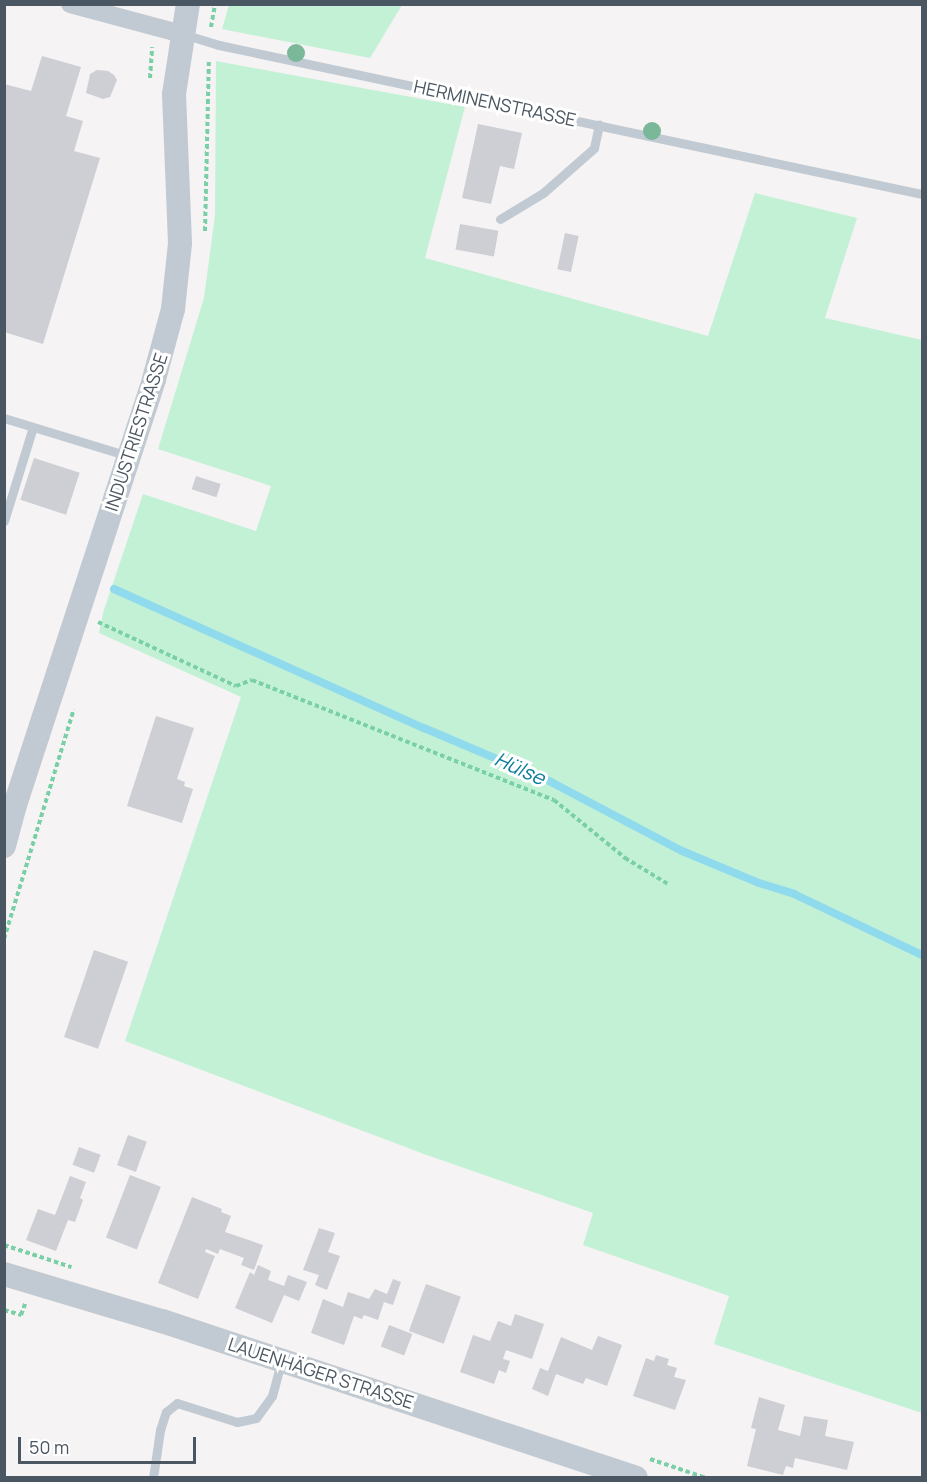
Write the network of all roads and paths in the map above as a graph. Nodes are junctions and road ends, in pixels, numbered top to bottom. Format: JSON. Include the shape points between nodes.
{"nodes":[{"id":1,"x":70,"y":4,"type":"edge"},
{"id":2,"x":188,"y":4,"type":"edge"},
{"id":3,"x":215,"y":4,"type":"edge"},
{"id":4,"x":152,"y":26,"type":"junction"},
{"id":5,"x":182,"y":34,"type":"junction"},
{"id":6,"x":209,"y":42,"type":"junction"},
{"id":7,"x":150,"y":80,"type":"dead end"},
{"id":8,"x":599,"y":125,"type":"junction"},
{"id":9,"x":922,"y":194,"type":"edge"},
{"id":10,"x":500,"y":219,"type":"dead end"},
{"id":11,"x":4,"y":418,"type":"edge"},
{"id":12,"x":33,"y":427,"type":"junction"},
{"id":13,"x":128,"y":456,"type":"junction"},
{"id":14,"x":4,"y":521,"type":"edge"},
{"id":15,"x":92,"y":619,"type":"dead end"},
{"id":16,"x":4,"y":846,"type":"edge"},
{"id":17,"x":668,"y":884,"type":"dead end"},
{"id":18,"x":4,"y":1274,"type":"edge"},
{"id":19,"x":281,"y":1360,"type":"junction"},
{"id":20,"x":153,"y":1478,"type":"edge"},
{"id":21,"x":636,"y":1478,"type":"edge"}],
"edges":[{"from":1,"to":4,"type":"street","name":"HERMINENSTRASSE"},
{"from":2,"to":5,"type":"street","name":"INDUSTRIESTRASSE"},
{"from":3,"to":6,"type":"path"},
{"from":4,"to":5,"type":"street","name":"HERMINENSTRASSE"},
{"from":4,"to":7,"type":"path"},
{"from":5,"to":6,"type":"lane","name":"HERMINENSTRASSE"},
{"from":5,"to":13,"type":"street","name":"INDUSTRIESTRASSE","via":[[174,94],[180,243],[173,309]]},
{"from":6,"to":8,"type":"lane","name":"HERMINENSTRASSE"},
{"from":8,"to":9,"type":"lane","name":"HERMINENSTRASSE"},
{"from":8,"to":10,"type":"lane","via":[[594,148],[543,193]]},
{"from":11,"to":12,"type":"lane"},
{"from":12,"to":13,"type":"lane"},
{"from":12,"to":14,"type":"lane"},
{"from":13,"to":16,"type":"street","name":"INDUSTRIESTRASSE"},
{"from":15,"to":17,"type":"path","via":[[236,686],[252,680],[554,800],[625,858]]},
{"from":18,"to":19,"type":"street","name":"LAUENHÄGER STRASSE"},
{"from":19,"to":20,"type":"lane","via":[[272,1396],[256,1418],[237,1422],[177,1403],[166,1412]]},
{"from":19,"to":21,"type":"street","name":"LAUENHÄGER STRASSE"}]}
